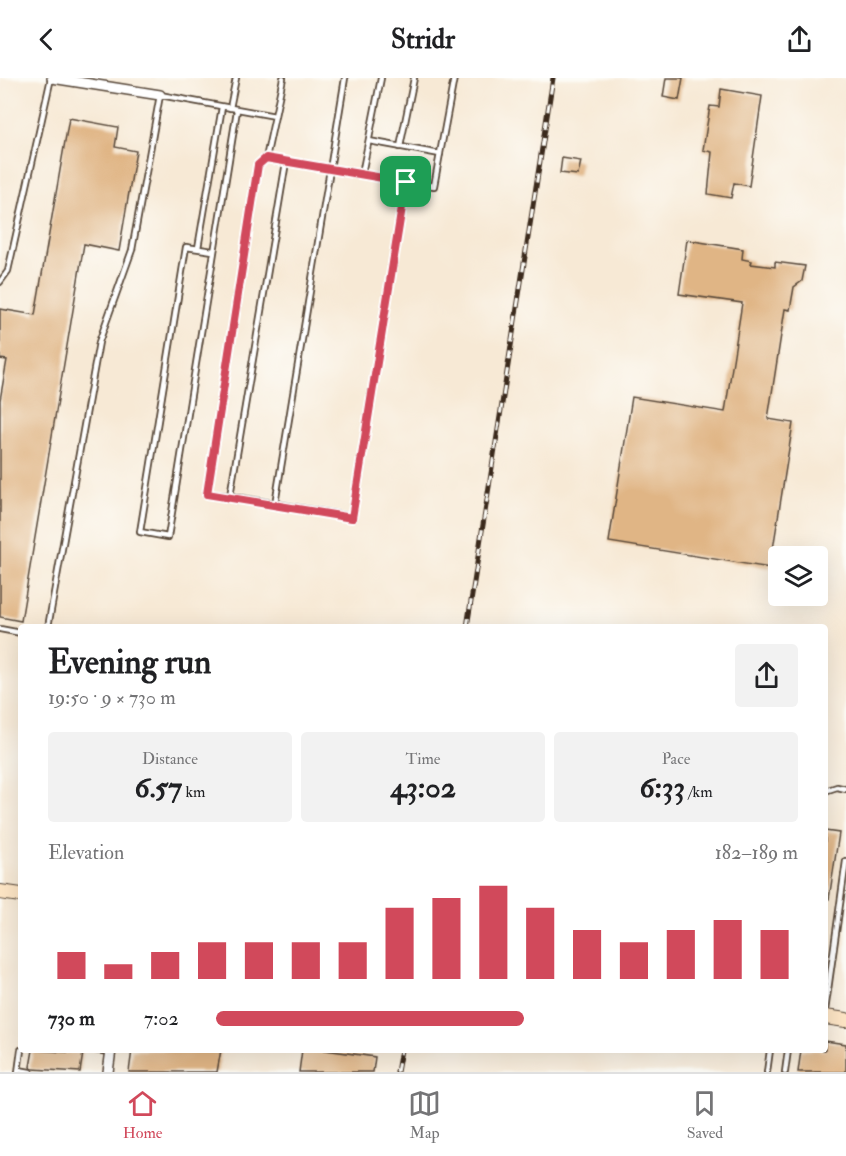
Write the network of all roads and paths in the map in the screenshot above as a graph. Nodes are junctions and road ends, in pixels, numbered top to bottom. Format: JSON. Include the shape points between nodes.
{"nodes":[{"id":1,"x":52,"y":78,"type":"edge"},
{"id":2,"x":236,"y":78,"type":"edge"},
{"id":3,"x":283,"y":78,"type":"edge"},
{"id":4,"x":345,"y":78,"type":"edge"},
{"id":5,"x":381,"y":78,"type":"edge"},
{"id":6,"x":414,"y":78,"type":"edge"},
{"id":7,"x":454,"y":78,"type":"edge"},
{"id":8,"x":160,"y":95,"type":"junction"},
{"id":9,"x":222,"y":107,"type":"junction"},
{"id":10,"x":230,"y":108,"type":"junction"},
{"id":11,"x":237,"y":110,"type":"junction"},
{"id":12,"x":275,"y":116,"type":"junction"},
{"id":13,"x":369,"y":141,"type":"junction"},
{"id":14,"x":400,"y":147,"type":"junction"},
{"id":15,"x":440,"y":154,"type":"junction"},
{"id":16,"x":266,"y":158,"type":"junction"},
{"id":17,"x":286,"y":162,"type":"junction"},
{"id":18,"x":329,"y":169,"type":"junction"},
{"id":19,"x":362,"y":174,"type":"junction"},
{"id":20,"x":406,"y":182,"type":"junction"},
{"id":21,"x":198,"y":249,"type":"junction"},
{"id":22,"x":213,"y":251,"type":"junction"},
{"id":23,"x":0,"y":282,"type":"edge"},
{"id":24,"x":230,"y":496,"type":"junction"},
{"id":25,"x":275,"y":504,"type":"junction"},
{"id":26,"x":49,"y":624,"type":"edge"},
{"id":27,"x":0,"y":629,"type":"edge"},
{"id":28,"x":18,"y":632,"type":"edge"},
{"id":29,"x":828,"y":789,"type":"edge"},
{"id":30,"x":846,"y":789,"type":"edge"},
{"id":31,"x":846,"y":861,"type":"edge"},
{"id":32,"x":0,"y":892,"type":"edge"},
{"id":33,"x":18,"y":895,"type":"edge"},
{"id":34,"x":828,"y":983,"type":"edge"},
{"id":35,"x":828,"y":1017,"type":"edge"},
{"id":36,"x":846,"y":1020,"type":"edge"},
{"id":37,"x":21,"y":1053,"type":"edge"},
{"id":38,"x":111,"y":1053,"type":"edge"},
{"id":39,"x":770,"y":1053,"type":"edge"},
{"id":40,"x":788,"y":1053,"type":"edge"},
{"id":41,"x":19,"y":1071,"type":"edge"},
{"id":42,"x":30,"y":1072,"type":"edge"},
{"id":43,"x":108,"y":1072,"type":"edge"},
{"id":44,"x":767,"y":1072,"type":"edge"},
{"id":45,"x":785,"y":1072,"type":"edge"}],
"edges":[{"from":1,"to":8,"type":"street"},
{"from":1,"to":23,"type":"lane","via":[[8,271]]},
{"from":2,"to":10,"type":"lane"},
{"from":3,"to":12,"type":"lane"},
{"from":4,"to":18,"type":"lane"},
{"from":5,"to":13,"type":"lane"},
{"from":6,"to":14,"type":"lane"},
{"from":7,"to":15,"type":"lane"},
{"from":8,"to":9,"type":"lane"},
{"from":8,"to":26,"type":"lane","via":[[132,250],[99,342]]},
{"from":9,"to":10,"type":"lane"},
{"from":9,"to":21,"type":"lane"},
{"from":10,"to":11,"type":"lane"},
{"from":11,"to":12,"type":"lane"},
{"from":11,"to":22,"type":"lane"},
{"from":12,"to":16,"type":"lane"},
{"from":13,"to":14,"type":"lane"},
{"from":13,"to":19,"type":"lane"},
{"from":14,"to":15,"type":"lane"},
{"from":15,"to":20,"type":"lane","via":[[434,186]]},
{"from":16,"to":17,"type":"lane"},
{"from":16,"to":24,"type":"lane","via":[[258,165],[207,494]]},
{"from":17,"to":18,"type":"lane"},
{"from":17,"to":24,"type":"lane"},
{"from":18,"to":19,"type":"lane"},
{"from":18,"to":25,"type":"lane"},
{"from":19,"to":20,"type":"lane"},
{"from":20,"to":25,"type":"lane","via":[[352,518]]},
{"from":21,"to":22,"type":"lane"},
{"from":21,"to":22,"type":"lane","via":[[186,247],[140,532],[168,537]]},
{"from":24,"to":25,"type":"lane"},
{"from":27,"to":28,"type":"lane"},
{"from":29,"to":30,"type":"lane"},
{"from":31,"to":34,"type":"lane"},
{"from":32,"to":33,"type":"main road"},
{"from":35,"to":36,"type":"main road"},
{"from":37,"to":41,"type":"lane"},
{"from":38,"to":43,"type":"street"},
{"from":39,"to":44,"type":"lane"},
{"from":40,"to":45,"type":"lane"},
{"from":41,"to":42,"type":"lane"}]}
